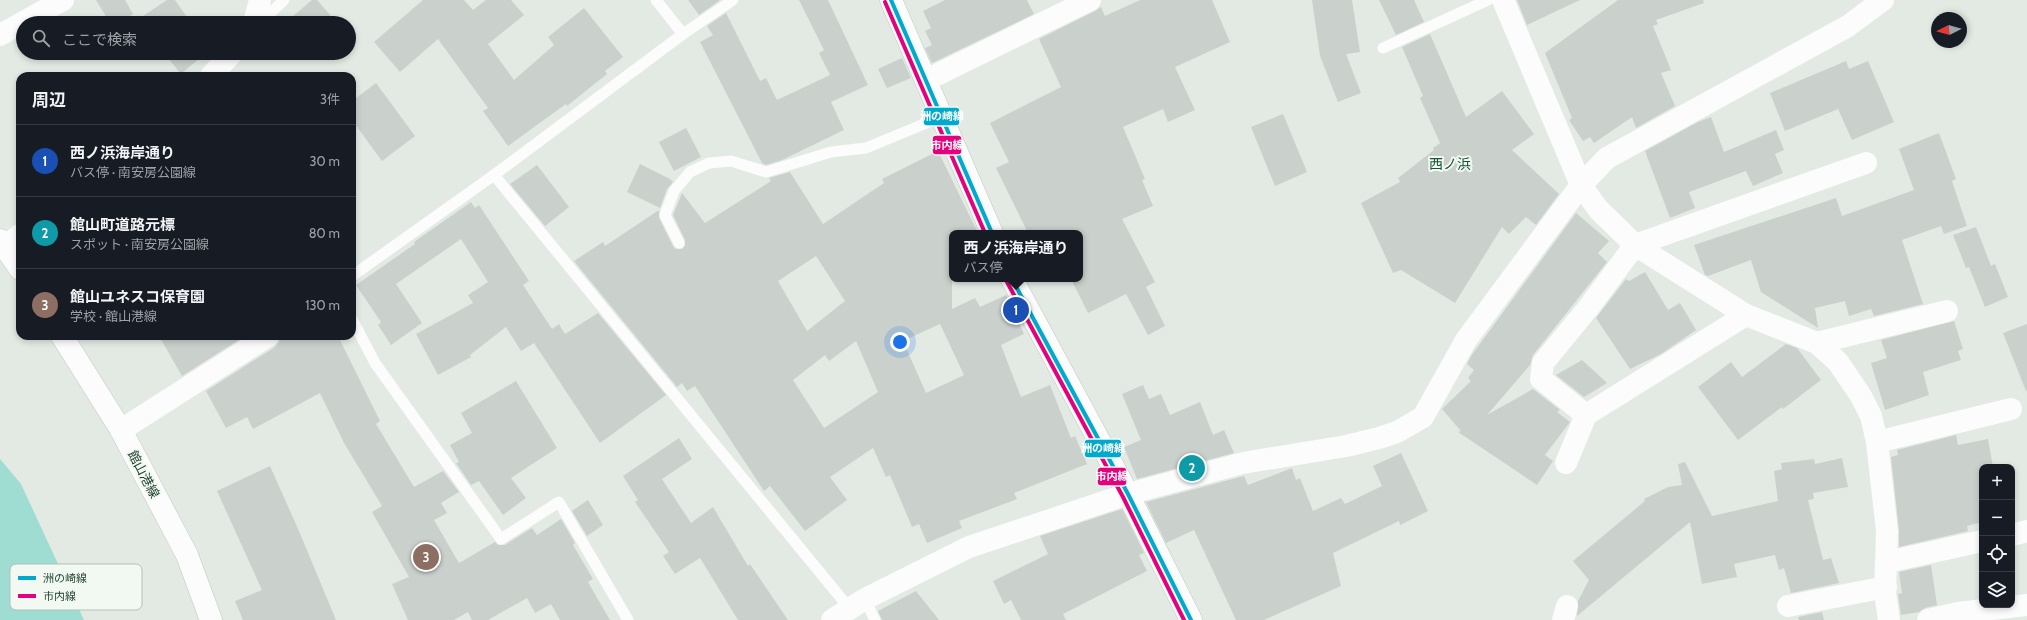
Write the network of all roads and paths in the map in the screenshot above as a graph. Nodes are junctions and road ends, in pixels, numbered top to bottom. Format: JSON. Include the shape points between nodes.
{"nodes":[{"id":1,"x":62,"y":0,"type":"edge"},
{"id":2,"x":260,"y":0,"type":"edge"},
{"id":3,"x":284,"y":0,"type":"edge"},
{"id":4,"x":656,"y":0,"type":"edge"},
{"id":5,"x":733,"y":0,"type":"edge"},
{"id":6,"x":891,"y":0,"type":"edge"},
{"id":7,"x":1090,"y":0,"type":"edge"},
{"id":8,"x":1488,"y":0,"type":"edge"},
{"id":9,"x":1502,"y":0,"type":"edge"},
{"id":10,"x":1883,"y":0,"type":"edge"},
{"id":11,"x":34,"y":16,"type":"edge"},
{"id":12,"x":256,"y":16,"type":"edge"},
{"id":13,"x":267,"y":16,"type":"edge"},
{"id":14,"x":16,"y":26,"type":"edge"},
{"id":15,"x":683,"y":34,"type":"junction"},
{"id":16,"x":0,"y":35,"type":"edge"},
{"id":17,"x":1383,"y":48,"type":"dead end"},
{"id":18,"x":226,"y":60,"type":"edge"},
{"id":19,"x":215,"y":72,"type":"edge"},
{"id":20,"x":926,"y":80,"type":"junction"},
{"id":21,"x":941,"y":117,"type":"junction"},
{"id":22,"x":1866,"y":163,"type":"dead end"},
{"id":23,"x":494,"y":175,"type":"junction"},
{"id":24,"x":1581,"y":186,"type":"junction"},
{"id":25,"x":991,"y":230,"type":"edge"},
{"id":26,"x":8,"y":240,"type":"edge"},
{"id":27,"x":679,"y":243,"type":"dead end"},
{"id":28,"x":1635,"y":245,"type":"junction"},
{"id":29,"x":16,"y":259,"type":"edge"},
{"id":30,"x":356,"y":273,"type":"edge"},
{"id":31,"x":1014,"y":282,"type":"edge"},
{"id":32,"x":1947,"y":311,"type":"dead end"},
{"id":33,"x":1746,"y":315,"type":"junction"},
{"id":34,"x":356,"y":327,"type":"edge"},
{"id":35,"x":65,"y":340,"type":"edge"},
{"id":36,"x":262,"y":340,"type":"edge"},
{"id":37,"x":1817,"y":343,"type":"junction"},
{"id":38,"x":2012,"y":409,"type":"dead end"},
{"id":39,"x":1586,"y":414,"type":"junction"},
{"id":40,"x":121,"y":430,"type":"junction"},
{"id":41,"x":1876,"y":442,"type":"junction"},
{"id":42,"x":1566,"y":463,"type":"dead end"},
{"id":43,"x":1128,"y":494,"type":"junction"},
{"id":44,"x":2027,"y":531,"type":"edge"},
{"id":45,"x":2015,"y":534,"type":"edge"},
{"id":46,"x":1979,"y":542,"type":"edge"},
{"id":47,"x":1887,"y":562,"type":"junction"},
{"id":48,"x":1886,"y":587,"type":"junction"},
{"id":49,"x":2027,"y":605,"type":"edge"},
{"id":50,"x":1788,"y":606,"type":"dead end"},
{"id":51,"x":849,"y":609,"type":"edge"},
{"id":52,"x":211,"y":620,"type":"edge"},
{"id":53,"x":628,"y":620,"type":"edge"},
{"id":54,"x":875,"y":620,"type":"edge"},
{"id":55,"x":1191,"y":620,"type":"edge"},
{"id":56,"x":1889,"y":620,"type":"edge"},
{"id":57,"x":1928,"y":620,"type":"edge"}],
"edges":[{"from":1,"to":11,"type":"street"},
{"from":2,"to":12,"type":"street"},
{"from":3,"to":13,"type":"lane"},
{"from":4,"to":15,"type":"lane"},
{"from":5,"to":15,"type":"lane"},
{"from":6,"to":20,"type":"street"},
{"from":7,"to":20,"type":"street"},
{"from":8,"to":17,"type":"lane"},
{"from":9,"to":24,"type":"street"},
{"from":10,"to":24,"type":"street","via":[[1842,30],[1607,158]]},
{"from":14,"to":16,"type":"street"},
{"from":15,"to":23,"type":"lane"},
{"from":18,"to":19,"type":"street"},
{"from":20,"to":21,"type":"street"},
{"from":21,"to":25,"type":"street"},
{"from":21,"to":27,"type":"lane","via":[[866,148],[831,152],[766,172],[731,161],[709,163],[690,172],[674,191],[665,215]]},
{"from":22,"to":28,"type":"street"},
{"from":23,"to":30,"type":"lane"},
{"from":23,"to":51,"type":"lane"},
{"from":24,"to":28,"type":"street","via":[[1598,209]]},
{"from":24,"to":43,"type":"street","via":[[1466,340],[1423,417],[1397,432],[1379,438],[1243,463]]},
{"from":26,"to":29,"type":"street"},
{"from":28,"to":33,"type":"street"},
{"from":28,"to":39,"type":"street","via":[[1589,307],[1542,363],[1541,379]]},
{"from":31,"to":43,"type":"street"},
{"from":32,"to":37,"type":"street"},
{"from":33,"to":37,"type":"street"},
{"from":33,"to":39,"type":"street"},
{"from":34,"to":53,"type":"lane","via":[[375,363],[501,539],[559,502]]},
{"from":35,"to":40,"type":"street","name":"館山港線"},
{"from":36,"to":40,"type":"street"},
{"from":37,"to":41,"type":"street","via":[[1838,362],[1861,396],[1871,416]]},
{"from":38,"to":41,"type":"street"},
{"from":39,"to":42,"type":"street"},
{"from":40,"to":52,"type":"street","name":"館山港線","via":[[187,555]]},
{"from":41,"to":47,"type":"street","via":[[1887,531]]},
{"from":43,"to":51,"type":"street","via":[[969,546]]},
{"from":43,"to":55,"type":"street"},
{"from":44,"to":45,"type":"street"},
{"from":46,"to":47,"type":"street"},
{"from":47,"to":48,"type":"street"},
{"from":48,"to":50,"type":"street"},
{"from":48,"to":56,"type":"street"},
{"from":49,"to":57,"type":"street","via":[[1958,613]]},
{"from":51,"to":54,"type":"lane"}]}
